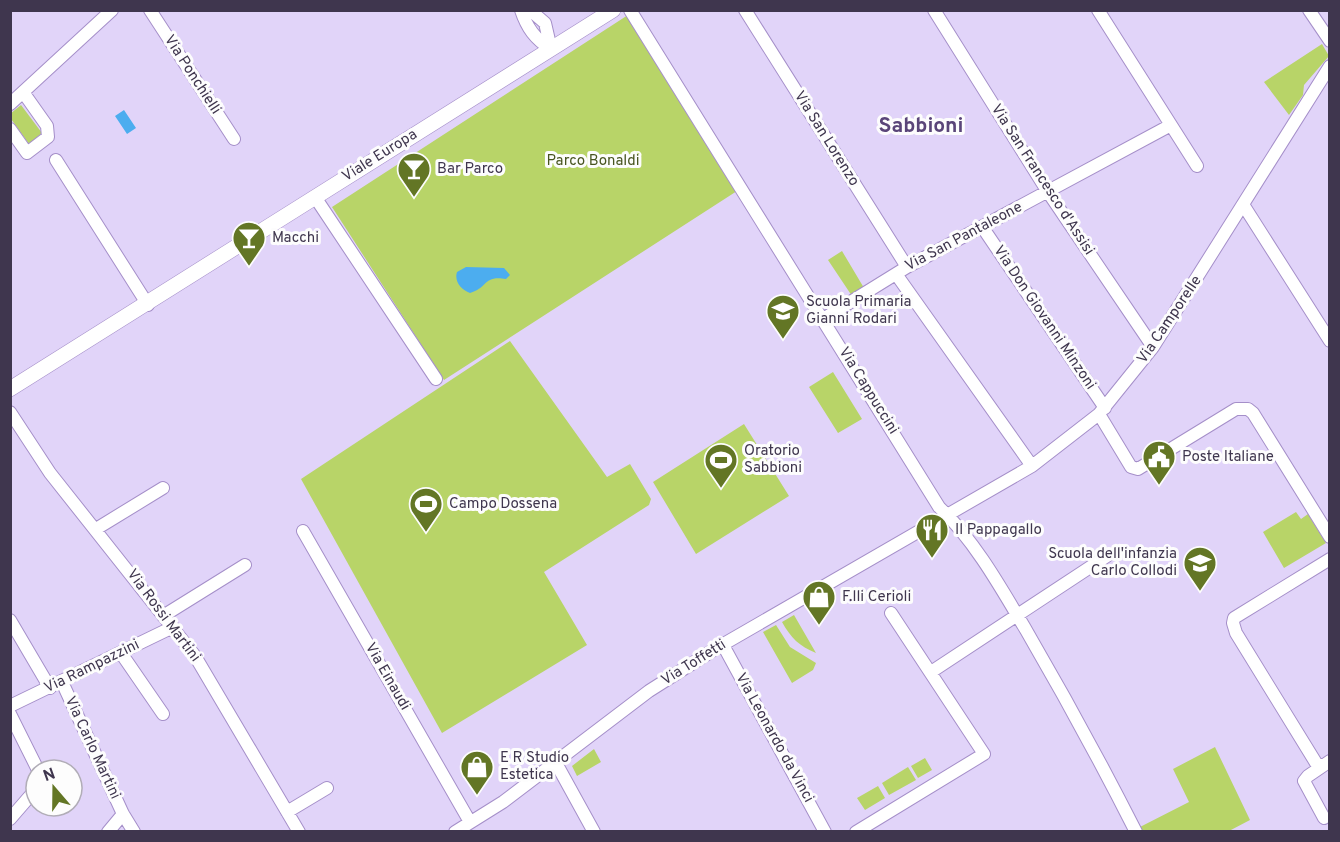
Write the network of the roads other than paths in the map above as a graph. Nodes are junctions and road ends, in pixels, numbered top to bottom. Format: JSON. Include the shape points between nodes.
{"nodes":[{"id":1,"x":112,"y":10,"type":"edge"},
{"id":2,"x":150,"y":10,"type":"edge"},
{"id":3,"x":521,"y":10,"type":"edge"},
{"id":4,"x":530,"y":10,"type":"edge"},
{"id":5,"x":613,"y":10,"type":"edge"},
{"id":6,"x":630,"y":10,"type":"edge"},
{"id":7,"x":745,"y":10,"type":"edge"},
{"id":8,"x":934,"y":10,"type":"edge"},
{"id":9,"x":1098,"y":10,"type":"edge"},
{"id":10,"x":1309,"y":10,"type":"edge"},
{"id":11,"x":1329,"y":41,"type":"edge"},
{"id":12,"x":551,"y":49,"type":"junction"},
{"id":13,"x":1329,"y":66,"type":"edge"},
{"id":14,"x":23,"y":92,"type":"junction"},
{"id":15,"x":10,"y":104,"type":"edge"},
{"id":16,"x":1171,"y":125,"type":"junction"},
{"id":17,"x":10,"y":129,"type":"edge"},
{"id":18,"x":234,"y":139,"type":"dead end"},
{"id":19,"x":56,"y":160,"type":"dead end"},
{"id":20,"x":1197,"y":166,"type":"dead end"},
{"id":21,"x":1047,"y":192,"type":"junction"},
{"id":22,"x":315,"y":197,"type":"junction"},
{"id":23,"x":1244,"y":206,"type":"junction"},
{"id":24,"x":983,"y":228,"type":"junction"},
{"id":25,"x":907,"y":267,"type":"junction"},
{"id":26,"x":896,"y":274,"type":"junction"},
{"id":27,"x":148,"y":305,"type":"junction"},
{"id":28,"x":822,"y":319,"type":"junction"},
{"id":29,"x":1329,"y":341,"type":"edge"},
{"id":30,"x":1153,"y":347,"type":"junction"},
{"id":31,"x":436,"y":380,"type":"dead end"},
{"id":32,"x":10,"y":389,"type":"edge"},
{"id":33,"x":1102,"y":411,"type":"junction"},
{"id":34,"x":10,"y":412,"type":"edge"},
{"id":35,"x":1032,"y":466,"type":"junction"},
{"id":36,"x":164,"y":488,"type":"dead end"},
{"id":37,"x":948,"y":515,"type":"junction"},
{"id":38,"x":96,"y":529,"type":"junction"},
{"id":39,"x":303,"y":531,"type":"dead end"},
{"id":40,"x":1329,"y":537,"type":"edge"},
{"id":41,"x":1107,"y":556,"type":"dead end"},
{"id":42,"x":1329,"y":559,"type":"edge"},
{"id":43,"x":245,"y":565,"type":"dead end"},
{"id":44,"x":891,"y":613,"type":"dead end"},
{"id":45,"x":1016,"y":614,"type":"junction"},
{"id":46,"x":163,"y":616,"type":"junction"},
{"id":47,"x":10,"y":620,"type":"edge"},
{"id":48,"x":173,"y":627,"type":"junction"},
{"id":49,"x":723,"y":645,"type":"junction"},
{"id":50,"x":121,"y":653,"type":"junction"},
{"id":51,"x":931,"y":672,"type":"junction"},
{"id":52,"x":62,"y":682,"type":"junction"},
{"id":53,"x":50,"y":688,"type":"junction"},
{"id":54,"x":10,"y":706,"type":"edge"},
{"id":55,"x":10,"y":714,"type":"edge"},
{"id":56,"x":163,"y":714,"type":"dead end"},
{"id":57,"x":32,"y":758,"type":"edge"},
{"id":58,"x":556,"y":763,"type":"junction"},
{"id":59,"x":1326,"y":764,"type":"edge"},
{"id":60,"x":327,"y":788,"type":"dead end"},
{"id":61,"x":24,"y":803,"type":"edge"},
{"id":62,"x":287,"y":812,"type":"junction"},
{"id":63,"x":123,"y":814,"type":"junction"},
{"id":64,"x":1324,"y":818,"type":"dead end"},
{"id":65,"x":10,"y":819,"type":"edge"},
{"id":66,"x":470,"y":822,"type":"junction"},
{"id":67,"x":108,"y":831,"type":"edge"},
{"id":68,"x":134,"y":831,"type":"edge"},
{"id":69,"x":299,"y":831,"type":"edge"},
{"id":70,"x":455,"y":831,"type":"edge"},
{"id":71,"x":594,"y":831,"type":"edge"},
{"id":72,"x":825,"y":831,"type":"edge"},
{"id":73,"x":856,"y":831,"type":"edge"},
{"id":74,"x":1136,"y":831,"type":"edge"}],
"edges":[{"from":1,"to":14,"type":"street"},
{"from":2,"to":18,"type":"street","name":"Via Ponchielli"},
{"from":3,"to":12,"type":"street","via":[[530,32]]},
{"from":4,"to":12,"type":"street","via":[[544,23]]},
{"from":5,"to":12,"type":"street","name":"Viale Europa"},
{"from":6,"to":28,"type":"street","name":"Via Cappuccini"},
{"from":7,"to":25,"type":"street","name":"Via San Lorenzo"},
{"from":8,"to":21,"type":"street","name":"Via San Francesco d'Assisi"},
{"from":9,"to":16,"type":"street"},
{"from":10,"to":11,"type":"street"},
{"from":12,"to":22,"type":"street","name":"Viale Europa"},
{"from":13,"to":23,"type":"street","name":"Via Camporelle"},
{"from":14,"to":15,"type":"street"},
{"from":14,"to":17,"type":"street","via":[[47,126],[48,137],[27,153]]},
{"from":16,"to":20,"type":"street"},
{"from":16,"to":21,"type":"street","name":"Via San Pantaleone"},
{"from":19,"to":27,"type":"street"},
{"from":21,"to":24,"type":"street","name":"Via San Pantaleone"},
{"from":21,"to":30,"type":"street","name":"Via San Francesco d'Assisi"},
{"from":22,"to":27,"type":"street","name":"Viale Europa"},
{"from":22,"to":31,"type":"street"},
{"from":23,"to":29,"type":"street"},
{"from":23,"to":30,"type":"street","name":"Via Camporelle"},
{"from":24,"to":25,"type":"street","name":"Via San Pantaleone"},
{"from":24,"to":33,"type":"street","name":"Via Don Giovanni Minzoni"},
{"from":25,"to":26,"type":"street","name":"Via San Pantaleone"},
{"from":26,"to":28,"type":"street","name":"Via San Pantaleone"},
{"from":26,"to":35,"type":"street"},
{"from":27,"to":32,"type":"street","name":"Viale Europa"},
{"from":28,"to":37,"type":"street","name":"Via Cappuccini","via":[[939,507]]},
{"from":30,"to":33,"type":"street","name":"Via Camporelle"},
{"from":33,"to":35,"type":"street","name":"Via Camporelle"},
{"from":33,"to":40,"type":"street","name":"Via Don Giovanni Minzoni","via":[[1131,466],[1138,469],[1236,410],[1248,409]]},
{"from":34,"to":38,"type":"street","name":"Via Rossi Martini","via":[[50,473]]},
{"from":35,"to":37,"type":"street","name":"Via Camporelle"},
{"from":36,"to":38,"type":"street"},
{"from":37,"to":45,"type":"street","name":"Via Cappuccini"},
{"from":37,"to":49,"type":"street","name":"Via Toffetti"},
{"from":38,"to":46,"type":"street","name":"Via Rossi Martini"},
{"from":39,"to":66,"type":"street","name":"Via Einaudi"},
{"from":41,"to":45,"type":"street"},
{"from":42,"to":59,"type":"street","via":[[1233,622],[1316,764]]},
{"from":43,"to":46,"type":"street"},
{"from":44,"to":51,"type":"street"},
{"from":45,"to":51,"type":"street"},
{"from":45,"to":74,"type":"street","name":"Via Cappuccini","via":[[1085,731]]},
{"from":46,"to":48,"type":"street","name":"Via Rossi Martini"},
{"from":47,"to":53,"type":"street","name":"Via Carlo Martini"},
{"from":48,"to":50,"type":"street","name":"Via Rampazzini"},
{"from":48,"to":62,"type":"street","name":"Via Rossi Martini","via":[[195,656]]},
{"from":49,"to":58,"type":"street","name":"Via Toffetti","via":[[649,691]]},
{"from":49,"to":72,"type":"street","name":"Via Leonardo da Vinci"},
{"from":50,"to":52,"type":"street","name":"Via Rampazzini"},
{"from":50,"to":56,"type":"street"},
{"from":51,"to":73,"type":"street","via":[[984,754]]},
{"from":52,"to":53,"type":"street","name":"Via Rampazzini"},
{"from":52,"to":63,"type":"street","name":"Via Carlo Martini"},
{"from":53,"to":54,"type":"street","name":"Via Rampazzini"},
{"from":55,"to":57,"type":"street"},
{"from":58,"to":66,"type":"street","name":"Via Toffetti"},
{"from":58,"to":71,"type":"street"},
{"from":59,"to":64,"type":"street","via":[[1304,781]]},
{"from":60,"to":62,"type":"street"},
{"from":61,"to":65,"type":"street"},
{"from":62,"to":69,"type":"street","name":"Via Rossi Martini"},
{"from":63,"to":67,"type":"street","name":"Via Carlo Martini"},
{"from":63,"to":68,"type":"street","name":"Via Carlo Martini"},
{"from":66,"to":70,"type":"street","name":"Via Toffetti"}]}
